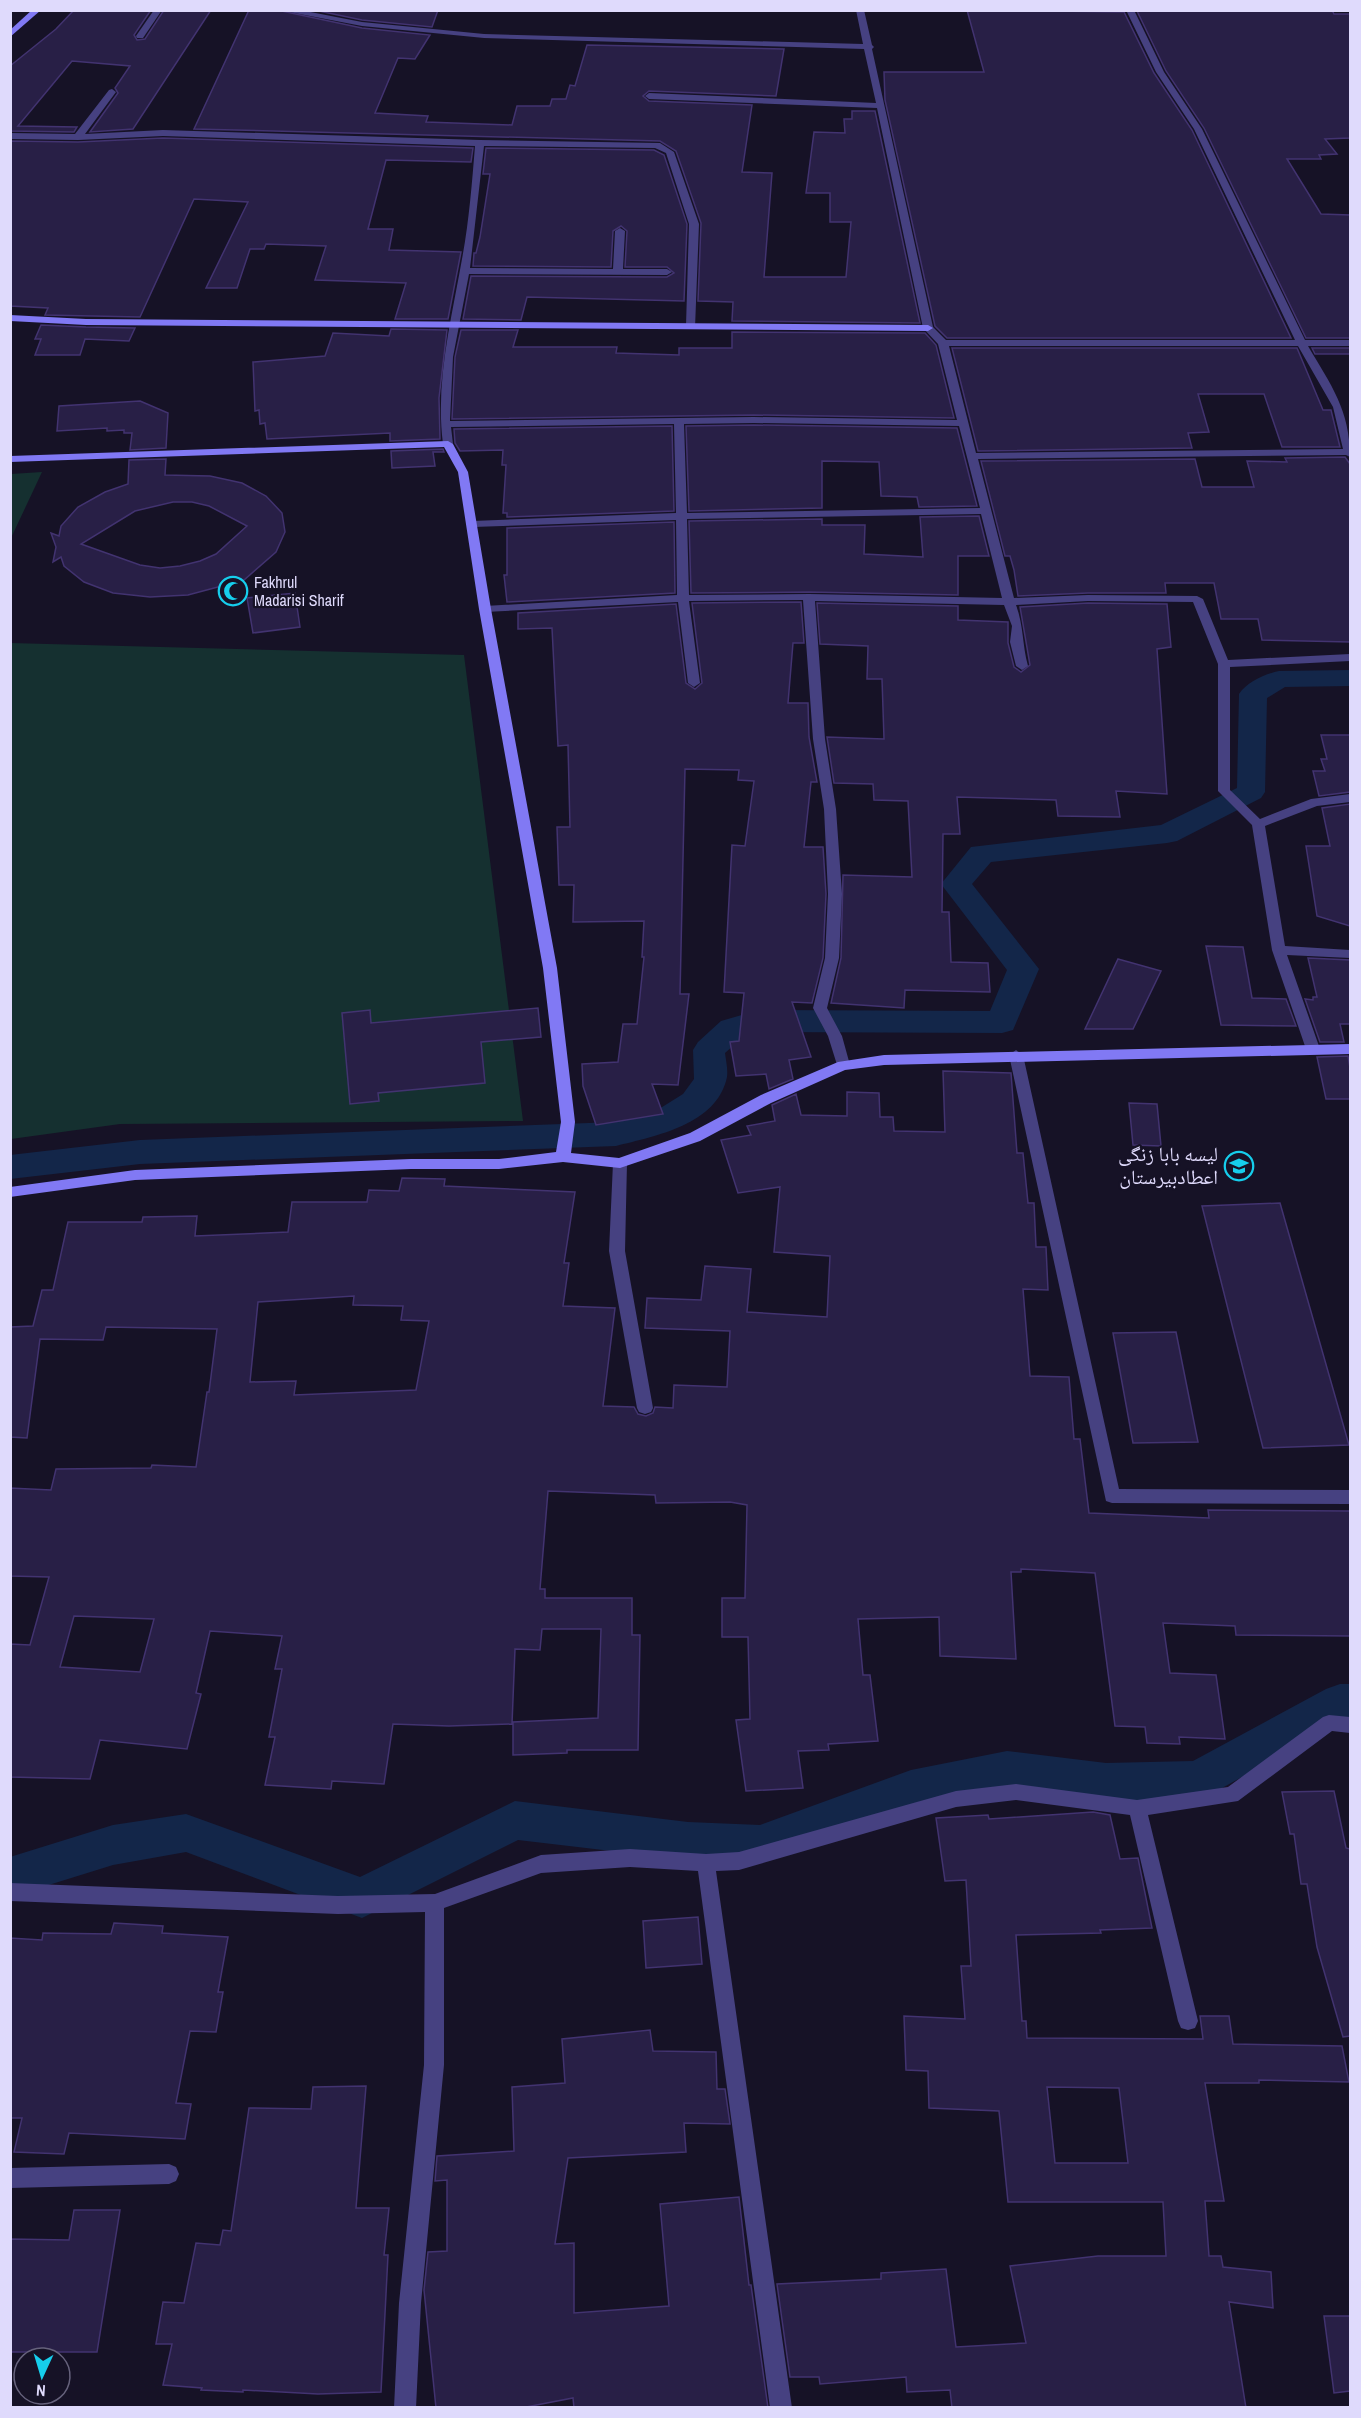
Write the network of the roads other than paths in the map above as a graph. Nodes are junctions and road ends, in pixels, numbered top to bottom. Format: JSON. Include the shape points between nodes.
{"nodes":[{"id":1,"x":37,"y":10,"type":"edge"},
{"id":2,"x":158,"y":10,"type":"edge"},
{"id":3,"x":283,"y":10,"type":"edge"},
{"id":4,"x":860,"y":10,"type":"edge"},
{"id":5,"x":1130,"y":10,"type":"edge"},
{"id":6,"x":10,"y":35,"type":"edge"},
{"id":7,"x":140,"y":36,"type":"dead end"},
{"id":8,"x":870,"y":47,"type":"junction"},
{"id":9,"x":112,"y":92,"type":"dead end"},
{"id":10,"x":649,"y":96,"type":"dead end"},
{"id":11,"x":881,"y":106,"type":"junction"},
{"id":12,"x":10,"y":136,"type":"edge"},
{"id":13,"x":78,"y":137,"type":"junction"},
{"id":14,"x":480,"y":143,"type":"junction"},
{"id":15,"x":620,"y":231,"type":"dead end"},
{"id":16,"x":465,"y":271,"type":"junction"},
{"id":17,"x":618,"y":272,"type":"junction"},
{"id":18,"x":667,"y":272,"type":"dead end"},
{"id":19,"x":10,"y":318,"type":"edge"},
{"id":20,"x":453,"y":325,"type":"junction"},
{"id":21,"x":691,"y":326,"type":"junction"},
{"id":22,"x":928,"y":328,"type":"junction"},
{"id":23,"x":943,"y":343,"type":"junction"},
{"id":24,"x":1301,"y":343,"type":"junction"},
{"id":25,"x":1350,"y":343,"type":"edge"},
{"id":26,"x":679,"y":421,"type":"junction"},
{"id":27,"x":963,"y":423,"type":"junction"},
{"id":28,"x":444,"y":424,"type":"junction"},
{"id":29,"x":448,"y":444,"type":"junction"},
{"id":30,"x":1350,"y":452,"type":"edge"},
{"id":31,"x":972,"y":456,"type":"junction"},
{"id":32,"x":10,"y":459,"type":"edge"},
{"id":33,"x":986,"y":512,"type":"junction"},
{"id":34,"x":683,"y":516,"type":"junction"},
{"id":35,"x":473,"y":524,"type":"junction"},
{"id":36,"x":809,"y":597,"type":"junction"},
{"id":37,"x":683,"y":598,"type":"junction"},
{"id":38,"x":1009,"y":602,"type":"junction"},
{"id":39,"x":485,"y":609,"type":"junction"},
{"id":40,"x":1350,"y":657,"type":"edge"},
{"id":41,"x":1224,"y":664,"type":"junction"},
{"id":42,"x":1022,"y":666,"type":"dead end"},
{"id":43,"x":694,"y":683,"type":"dead end"},
{"id":44,"x":1350,"y":798,"type":"edge"},
{"id":45,"x":1258,"y":824,"type":"junction"},
{"id":46,"x":1279,"y":950,"type":"junction"},
{"id":47,"x":1350,"y":954,"type":"edge"},
{"id":48,"x":1350,"y":1048,"type":"edge"},
{"id":49,"x":1313,"y":1049,"type":"junction"},
{"id":50,"x":1016,"y":1055,"type":"junction"},
{"id":51,"x":843,"y":1065,"type":"junction"},
{"id":52,"x":563,"y":1157,"type":"junction"},
{"id":53,"x":620,"y":1163,"type":"junction"},
{"id":54,"x":10,"y":1192,"type":"edge"},
{"id":55,"x":645,"y":1408,"type":"dead end"},
{"id":56,"x":1350,"y":1497,"type":"edge"},
{"id":57,"x":1350,"y":1725,"type":"edge"},
{"id":58,"x":1137,"y":1808,"type":"junction"},
{"id":59,"x":705,"y":1863,"type":"junction"},
{"id":60,"x":10,"y":1892,"type":"edge"},
{"id":61,"x":435,"y":1903,"type":"junction"},
{"id":62,"x":1188,"y":2021,"type":"dead end"},
{"id":63,"x":169,"y":2174,"type":"dead end"},
{"id":64,"x":10,"y":2178,"type":"edge"},
{"id":65,"x":405,"y":2408,"type":"edge"},
{"id":66,"x":781,"y":2408,"type":"edge"}],
"edges":[{"from":1,"to":6,"type":"main road"},
{"from":2,"to":7,"type":"street"},
{"from":3,"to":8,"type":"street","via":[[362,24],[484,36]]},
{"from":4,"to":8,"type":"street"},
{"from":5,"to":24,"type":"street","via":[[1160,72],[1198,129]]},
{"from":8,"to":11,"type":"street"},
{"from":9,"to":13,"type":"street"},
{"from":10,"to":11,"type":"street"},
{"from":11,"to":22,"type":"street"},
{"from":12,"to":13,"type":"street"},
{"from":13,"to":14,"type":"street","via":[[163,133]]},
{"from":14,"to":16,"type":"street"},
{"from":14,"to":21,"type":"street","via":[[642,144],[657,145],[670,152],[693,224]]},
{"from":15,"to":17,"type":"street"},
{"from":16,"to":17,"type":"street"},
{"from":16,"to":20,"type":"street"},
{"from":17,"to":18,"type":"street"},
{"from":19,"to":20,"type":"main road"},
{"from":20,"to":21,"type":"main road"},
{"from":20,"to":28,"type":"street"},
{"from":21,"to":22,"type":"main road"},
{"from":22,"to":23,"type":"street"},
{"from":23,"to":24,"type":"street"},
{"from":23,"to":27,"type":"street"},
{"from":24,"to":25,"type":"street"},
{"from":24,"to":30,"type":"street","via":[[1338,407]]},
{"from":26,"to":27,"type":"street"},
{"from":26,"to":28,"type":"street"},
{"from":26,"to":34,"type":"street"},
{"from":27,"to":31,"type":"street"},
{"from":28,"to":29,"type":"street"},
{"from":29,"to":32,"type":"main road"},
{"from":29,"to":35,"type":"main road","via":[[463,472]]},
{"from":30,"to":31,"type":"street"},
{"from":31,"to":33,"type":"street"},
{"from":33,"to":34,"type":"street"},
{"from":33,"to":38,"type":"street"},
{"from":34,"to":35,"type":"street"},
{"from":34,"to":37,"type":"street"},
{"from":35,"to":39,"type":"main road"},
{"from":36,"to":37,"type":"street"},
{"from":36,"to":38,"type":"street"},
{"from":36,"to":51,"type":"street","via":[[835,894],[832,958],[820,1008],[835,1036]]},
{"from":37,"to":39,"type":"street"},
{"from":37,"to":43,"type":"street"},
{"from":38,"to":41,"type":"street","via":[[1197,599]]},
{"from":38,"to":42,"type":"street","via":[[1018,626],[1016,642]]},
{"from":39,"to":52,"type":"main road","via":[[550,968],[568,1122]]},
{"from":40,"to":41,"type":"street"},
{"from":41,"to":45,"type":"street","via":[[1224,791]]},
{"from":44,"to":45,"type":"street","via":[[1315,802]]},
{"from":45,"to":46,"type":"street"},
{"from":46,"to":47,"type":"street"},
{"from":46,"to":49,"type":"street"},
{"from":48,"to":49,"type":"main road"},
{"from":49,"to":50,"type":"main road"},
{"from":50,"to":51,"type":"main road"},
{"from":50,"to":56,"type":"street","via":[[1112,1496]]},
{"from":51,"to":53,"type":"main road","via":[[766,1099],[695,1137]]},
{"from":52,"to":53,"type":"main road"},
{"from":52,"to":54,"type":"main road","via":[[499,1164],[135,1174]]},
{"from":53,"to":55,"type":"street","via":[[617,1251]]},
{"from":57,"to":58,"type":"street","via":[[1329,1723],[1232,1795]]},
{"from":58,"to":59,"type":"street","via":[[1016,1792],[956,1799],[739,1861]]},
{"from":58,"to":62,"type":"street"},
{"from":59,"to":61,"type":"street","via":[[630,1858],[541,1864]]},
{"from":59,"to":66,"type":"street"},
{"from":60,"to":61,"type":"street","via":[[338,1905]]},
{"from":61,"to":65,"type":"street","via":[[434,2065],[410,2303]]},
{"from":63,"to":64,"type":"street"}]}
